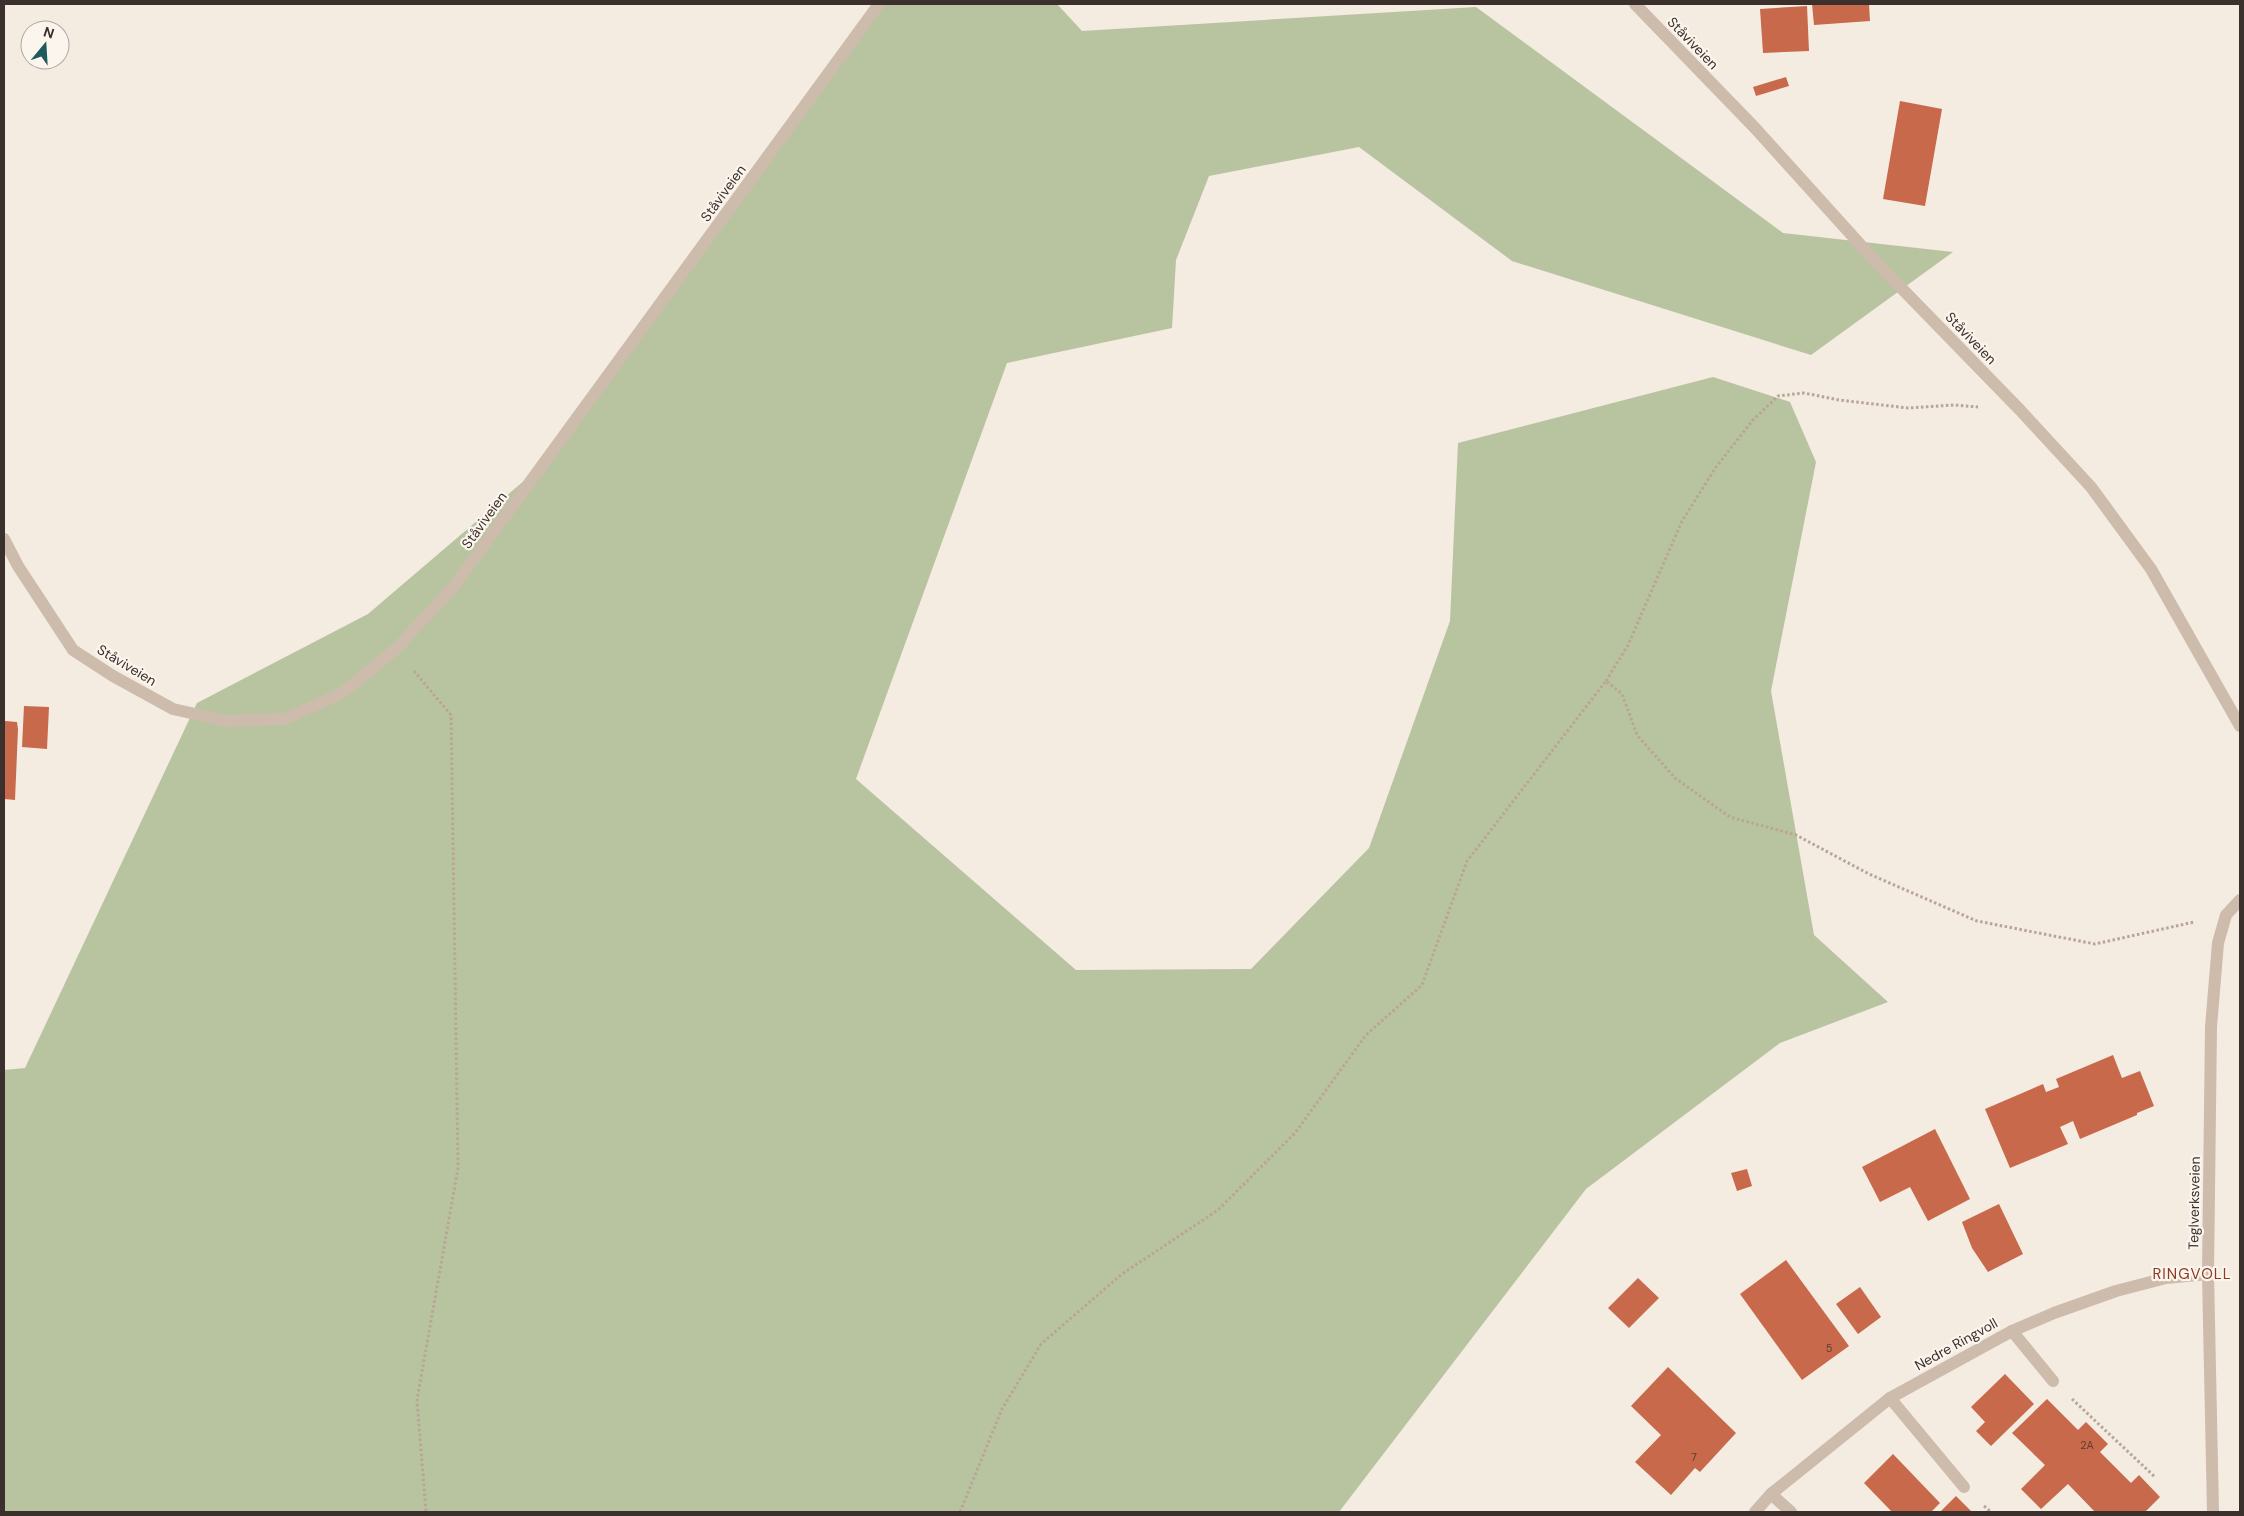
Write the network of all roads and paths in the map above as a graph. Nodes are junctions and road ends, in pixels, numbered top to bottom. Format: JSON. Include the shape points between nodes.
{"nodes":[{"id":1,"x":879,"y":4,"type":"edge"},
{"id":2,"x":1635,"y":4,"type":"edge"},
{"id":3,"x":2020,"y":410,"type":"junction"},
{"id":4,"x":4,"y":539,"type":"edge"},
{"id":5,"x":396,"y":649,"type":"junction"},
{"id":6,"x":1606,"y":681,"type":"junction"},
{"id":7,"x":2240,"y":726,"type":"edge"},
{"id":8,"x":2240,"y":900,"type":"edge"},
{"id":9,"x":2226,"y":915,"type":"junction"},
{"id":10,"x":2208,"y":1274,"type":"junction"},
{"id":11,"x":2012,"y":1331,"type":"junction"},
{"id":12,"x":2053,"y":1381,"type":"joint"},
{"id":13,"x":1890,"y":1398,"type":"junction"},
{"id":14,"x":2155,"y":1478,"type":"dead end"},
{"id":15,"x":1964,"y":1487,"type":"dead end"},
{"id":16,"x":1771,"y":1494,"type":"junction"},
{"id":17,"x":426,"y":1512,"type":"edge"},
{"id":18,"x":960,"y":1512,"type":"edge"},
{"id":19,"x":1755,"y":1512,"type":"edge"},
{"id":20,"x":1791,"y":1512,"type":"edge"},
{"id":21,"x":2213,"y":1512,"type":"edge"}],
"edges":[{"from":1,"to":5,"type":"street","name":"Ståviveien","via":[[454,586]]},
{"from":2,"to":3,"type":"street","name":"Ståviveien","via":[[1755,128],[1876,262]]},
{"from":3,"to":6,"type":"path","via":[[1954,405],[1908,408],[1804,393],[1778,396],[1753,420],[1716,467],[1682,521],[1628,645]]},
{"from":3,"to":7,"type":"street","name":"Ståviveien","via":[[2091,487],[2151,569]]},
{"from":4,"to":5,"type":"street","name":"Ståviveien","via":[[73,650],[172,708],[226,721],[285,719],[342,693]]},
{"from":5,"to":17,"type":"path","via":[[450,715],[458,1168],[417,1400]]},
{"from":6,"to":9,"type":"path","via":[[1622,694],[1637,735],[1675,778],[1730,817],[1796,835],[1869,874],[1977,921],[2096,944]]},
{"from":6,"to":18,"type":"path","via":[[1467,861],[1422,985],[1366,1035],[1295,1134],[1218,1210],[1122,1274],[1041,1344],[1002,1409]]},
{"from":8,"to":9,"type":"street","name":"Teglverksveien"},
{"from":9,"to":10,"type":"street","name":"Teglverksveien","via":[[2218,943],[2211,1027]]},
{"from":10,"to":11,"type":"street","name":"Nedre Ringvoll","via":[[2166,1278],[2116,1291]]},
{"from":10,"to":21,"type":"street","name":"Teglverksveien"},
{"from":11,"to":12,"type":"street"},
{"from":11,"to":13,"type":"street","name":"Nedre Ringvoll"},
{"from":12,"to":14,"type":"path"},
{"from":13,"to":15,"type":"street"},
{"from":13,"to":16,"type":"street","name":"Nedre Ringvoll"},
{"from":16,"to":19,"type":"street","name":"Nedre Ringvoll"},
{"from":16,"to":20,"type":"street"}]}
